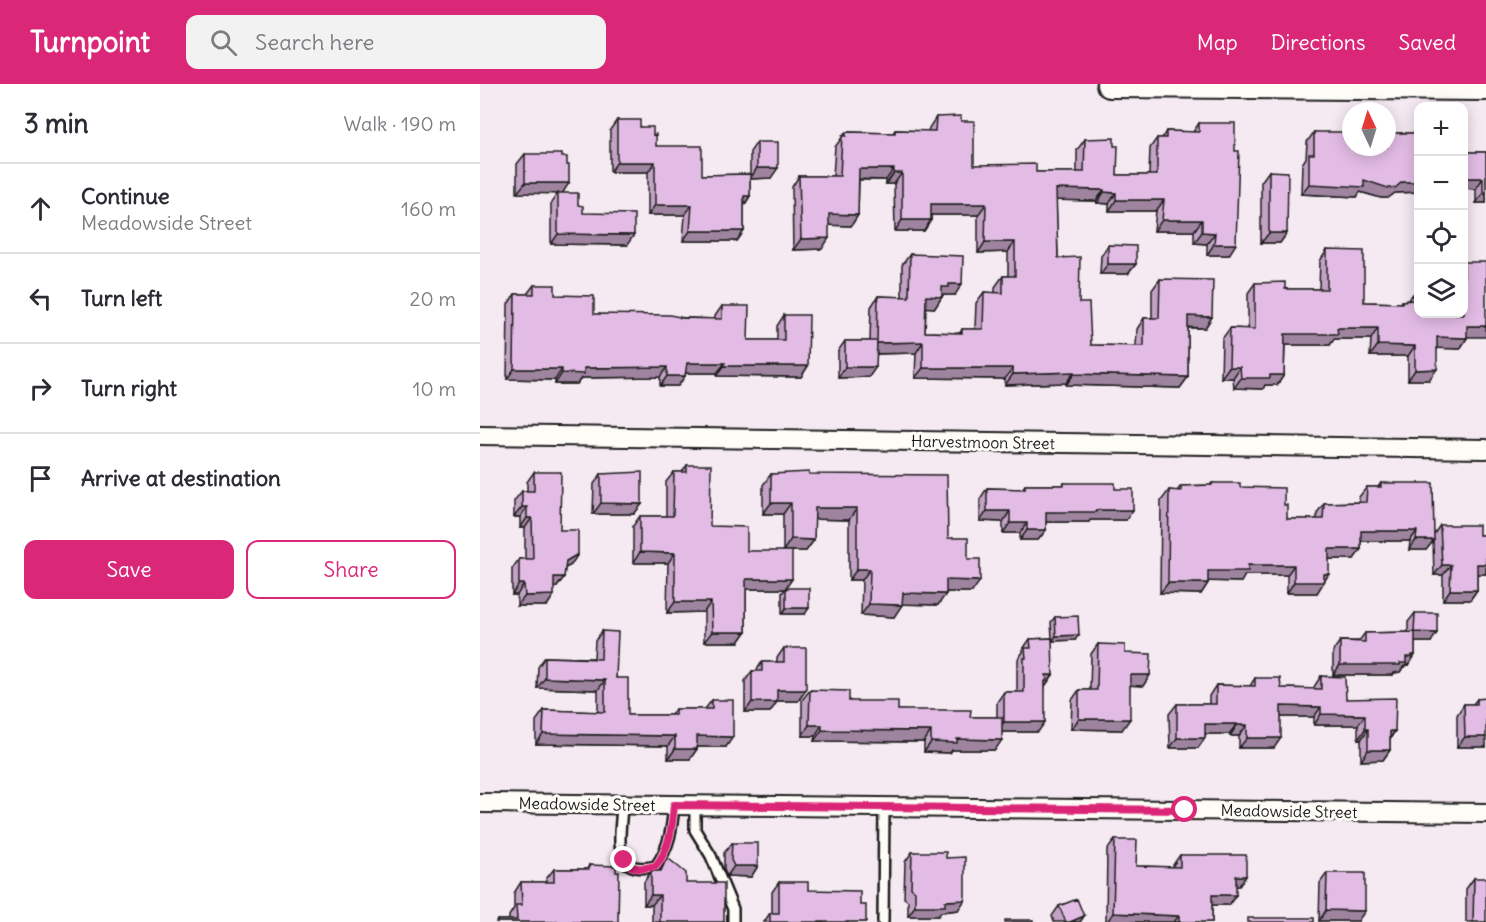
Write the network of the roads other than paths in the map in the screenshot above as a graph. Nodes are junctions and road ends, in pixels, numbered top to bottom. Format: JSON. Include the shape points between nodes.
{"nodes":[{"id":1,"x":1110,"y":84,"type":"edge"},
{"id":2,"x":1486,"y":87,"type":"edge"},
{"id":3,"x":480,"y":435,"type":"edge"},
{"id":4,"x":1486,"y":449,"type":"edge"},
{"id":5,"x":480,"y":803,"type":"edge"},
{"id":6,"x":622,"y":804,"type":"junction"},
{"id":7,"x":674,"y":805,"type":"junction"},
{"id":8,"x":695,"y":805,"type":"junction"},
{"id":9,"x":884,"y":807,"type":"junction"},
{"id":10,"x":1486,"y":813,"type":"edge"},
{"id":11,"x":733,"y":922,"type":"edge"},
{"id":12,"x":883,"y":922,"type":"edge"}],
"edges":[{"from":1,"to":2,"type":"street"},
{"from":3,"to":4,"type":"street","name":"Harvestmoon Street"},
{"from":5,"to":6,"type":"street","name":"Meadowside Street"},
{"from":6,"to":7,"type":"street","name":"Meadowside Street"},
{"from":6,"to":7,"type":"lane","via":[[621,848],[624,860],[637,868],[656,866],[662,858],[669,845]]},
{"from":7,"to":8,"type":"street","name":"Meadowside Street"},
{"from":8,"to":9,"type":"street","name":"Meadowside Street"},
{"from":8,"to":11,"type":"lane","via":[[695,830],[711,856],[733,909]]},
{"from":9,"to":10,"type":"street","name":"Meadowside Street"},
{"from":9,"to":12,"type":"lane"}]}
